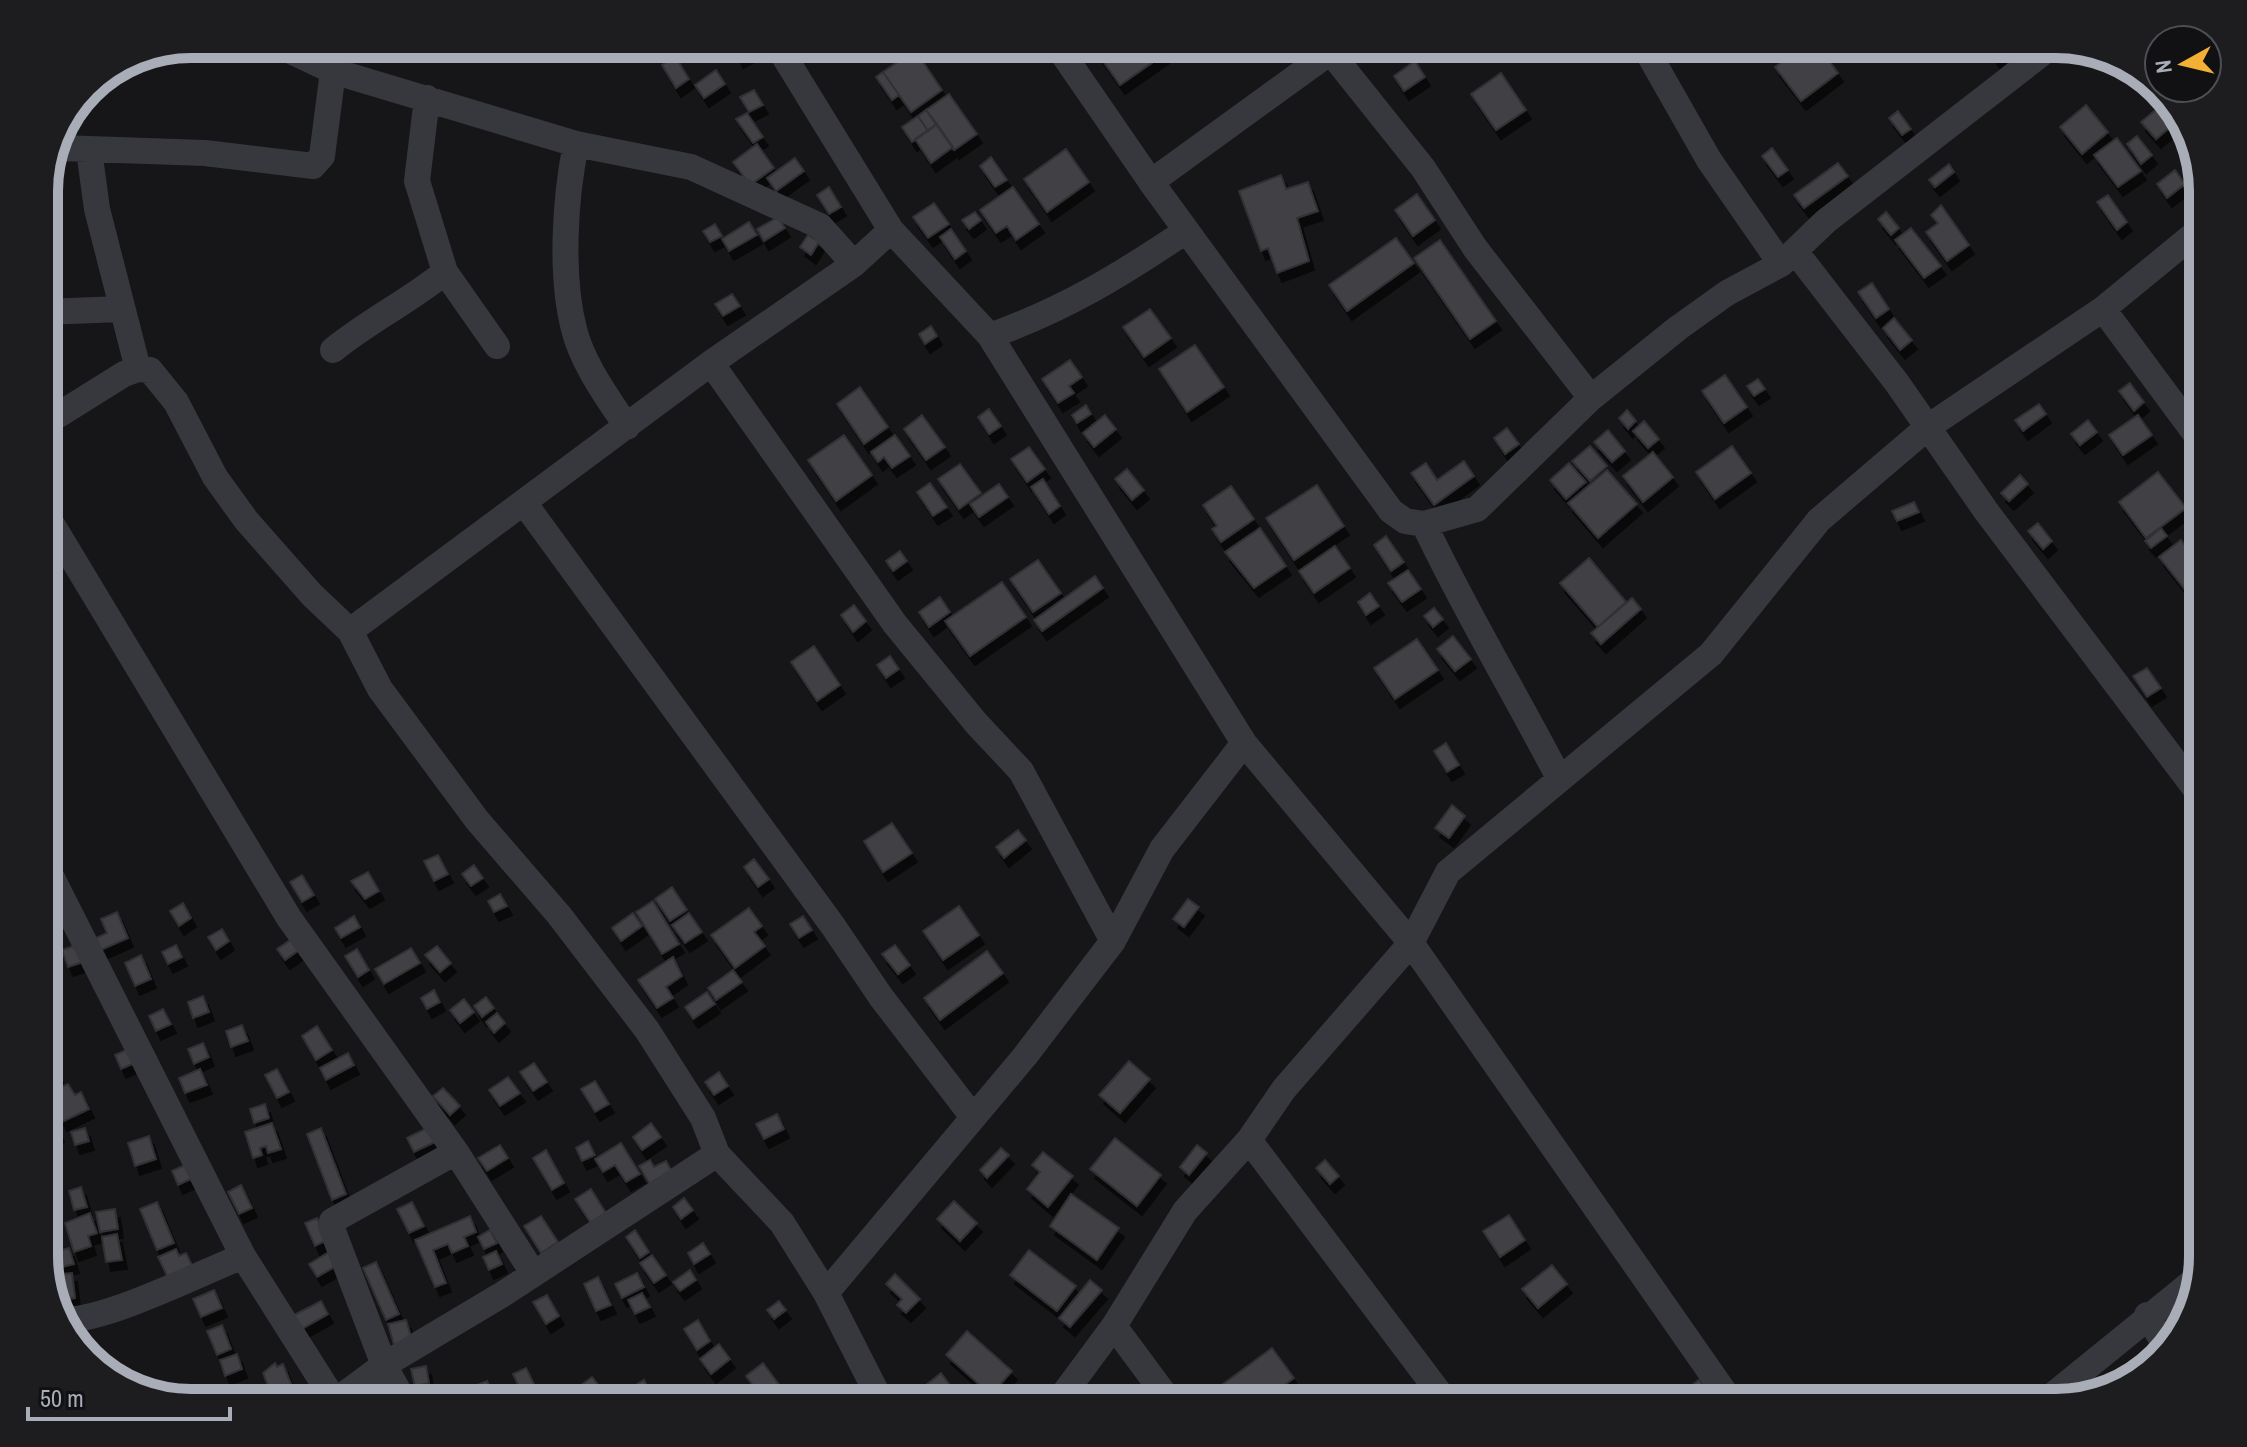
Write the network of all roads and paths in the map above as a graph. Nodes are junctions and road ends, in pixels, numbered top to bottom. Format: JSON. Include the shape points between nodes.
{"nodes":[{"id":1,"x":306,"y":58,"type":"edge"},
{"id":2,"x":785,"y":58,"type":"edge"},
{"id":3,"x":1066,"y":58,"type":"edge"},
{"id":4,"x":1314,"y":58,"type":"edge"},
{"id":5,"x":1333,"y":58,"type":"edge"},
{"id":6,"x":1651,"y":58,"type":"edge"},
{"id":7,"x":2036,"y":58,"type":"edge"},
{"id":8,"x":333,"y":71,"type":"junction"},
{"id":9,"x":427,"y":98,"type":"junction"},
{"id":10,"x":576,"y":144,"type":"junction"},
{"id":11,"x":66,"y":148,"type":"edge"},
{"id":12,"x":89,"y":150,"type":"junction"},
{"id":13,"x":1151,"y":182,"type":"junction"},
{"id":14,"x":891,"y":230,"type":"junction"},
{"id":15,"x":1186,"y":231,"type":"junction"},
{"id":16,"x":2189,"y":238,"type":"edge"},
{"id":17,"x":1788,"y":257,"type":"junction"},
{"id":18,"x":854,"y":264,"type":"junction"},
{"id":19,"x":445,"y":272,"type":"junction"},
{"id":20,"x":121,"y":309,"type":"junction"},
{"id":21,"x":2103,"y":309,"type":"junction"},
{"id":22,"x":58,"y":311,"type":"edge"},
{"id":23,"x":990,"y":336,"type":"junction"},
{"id":24,"x":497,"y":346,"type":"dead end"},
{"id":25,"x":333,"y":350,"type":"dead end"},
{"id":26,"x":711,"y":363,"type":"junction"},
{"id":27,"x":138,"y":369,"type":"junction"},
{"id":28,"x":1591,"y":398,"type":"junction"},
{"id":29,"x":58,"y":415,"type":"edge"},
{"id":30,"x":2189,"y":425,"type":"edge"},
{"id":31,"x":627,"y":427,"type":"junction"},
{"id":32,"x":1928,"y":427,"type":"junction"},
{"id":33,"x":525,"y":504,"type":"junction"},
{"id":34,"x":1424,"y":524,"type":"junction"},
{"id":35,"x":58,"y":534,"type":"edge"},
{"id":36,"x":350,"y":631,"type":"junction"},
{"id":37,"x":1244,"y":743,"type":"junction"},
{"id":38,"x":1559,"y":778,"type":"junction"},
{"id":39,"x":2189,"y":780,"type":"edge"},
{"id":40,"x":58,"y":890,"type":"edge"},
{"id":41,"x":1113,"y":941,"type":"junction"},
{"id":42,"x":1411,"y":943,"type":"junction"},
{"id":43,"x":973,"y":1117,"type":"junction"},
{"id":44,"x":1249,"y":1140,"type":"junction"},
{"id":45,"x":456,"y":1152,"type":"junction"},
{"id":46,"x":717,"y":1154,"type":"junction"},
{"id":47,"x":243,"y":1256,"type":"junction"},
{"id":48,"x":533,"y":1273,"type":"junction"},
{"id":49,"x":2185,"y":1287,"type":"edge"},
{"id":50,"x":826,"y":1293,"type":"junction"},
{"id":51,"x":2147,"y":1315,"type":"junction"},
{"id":52,"x":75,"y":1319,"type":"edge"},
{"id":53,"x":1114,"y":1326,"type":"junction"},
{"id":54,"x":2161,"y":1338,"type":"edge"},
{"id":55,"x":384,"y":1365,"type":"junction"},
{"id":56,"x":326,"y":1389,"type":"edge"},
{"id":57,"x":351,"y":1389,"type":"edge"},
{"id":58,"x":397,"y":1389,"type":"edge"},
{"id":59,"x":875,"y":1389,"type":"edge"},
{"id":60,"x":1067,"y":1389,"type":"edge"},
{"id":61,"x":1161,"y":1389,"type":"edge"},
{"id":62,"x":1436,"y":1389,"type":"edge"},
{"id":63,"x":1722,"y":1389,"type":"edge"},
{"id":64,"x":2060,"y":1389,"type":"edge"}],
"edges":[{"from":1,"to":8,"type":"street"},
{"from":2,"to":14,"type":"street"},
{"from":3,"to":13,"type":"street"},
{"from":4,"to":13,"type":"street"},
{"from":5,"to":28,"type":"street","via":[[1423,168],[1475,248]]},
{"from":6,"to":17,"type":"street","via":[[1709,160]]},
{"from":7,"to":17,"type":"street","via":[[1826,221]]},
{"from":8,"to":9,"type":"street"},
{"from":8,"to":12,"type":"street","via":[[322,156],[313,166],[205,153]]},
{"from":9,"to":10,"type":"street"},
{"from":9,"to":19,"type":"street","via":[[417,181]]},
{"from":10,"to":18,"type":"street","via":[[691,167],[737,186],[820,226]]},
{"from":10,"to":31,"type":"street","via":[[566,236],[572,320],[586,357]]},
{"from":11,"to":12,"type":"street"},
{"from":12,"to":20,"type":"street"},
{"from":13,"to":15,"type":"street"},
{"from":14,"to":18,"type":"street"},
{"from":14,"to":23,"type":"street"},
{"from":15,"to":23,"type":"street","via":[[1051,314]]},
{"from":15,"to":34,"type":"street","via":[[1391,511],[1405,521]]},
{"from":16,"to":21,"type":"street"},
{"from":17,"to":28,"type":"street","via":[[1702,309]]},
{"from":17,"to":32,"type":"street"},
{"from":18,"to":26,"type":"street"},
{"from":19,"to":24,"type":"street"},
{"from":19,"to":25,"type":"street"},
{"from":20,"to":22,"type":"street"},
{"from":20,"to":27,"type":"street"},
{"from":21,"to":30,"type":"street"},
{"from":21,"to":32,"type":"street"},
{"from":23,"to":37,"type":"street"},
{"from":26,"to":31,"type":"street"},
{"from":26,"to":41,"type":"street","via":[[895,624],[1021,771]]},
{"from":27,"to":29,"type":"street"},
{"from":27,"to":36,"type":"street","via":[[150,370],[176,402],[215,477],[246,520]]},
{"from":28,"to":34,"type":"street","via":[[1477,509]]},
{"from":31,"to":33,"type":"street"},
{"from":32,"to":38,"type":"street","via":[[1819,520],[1711,654]]},
{"from":32,"to":39,"type":"street"},
{"from":33,"to":36,"type":"street"},
{"from":33,"to":43,"type":"street"},
{"from":34,"to":38,"type":"street","via":[[1462,605]]},
{"from":35,"to":45,"type":"street","via":[[289,918]]},
{"from":36,"to":46,"type":"street","via":[[380,689],[477,820],[647,1030],[703,1118]]},
{"from":37,"to":41,"type":"street","via":[[1162,849]]},
{"from":37,"to":42,"type":"street"},
{"from":38,"to":42,"type":"street","via":[[1448,872]]},
{"from":40,"to":47,"type":"street"},
{"from":41,"to":43,"type":"street"},
{"from":42,"to":44,"type":"street","via":[[1284,1089]]},
{"from":42,"to":63,"type":"street"},
{"from":43,"to":50,"type":"street"},
{"from":44,"to":53,"type":"street","via":[[1185,1211]]},
{"from":44,"to":62,"type":"street"},
{"from":45,"to":48,"type":"street"},
{"from":45,"to":55,"type":"street","via":[[332,1221],[331,1233]]},
{"from":46,"to":48,"type":"street"},
{"from":46,"to":50,"type":"street","via":[[782,1223]]},
{"from":47,"to":52,"type":"street"},
{"from":47,"to":56,"type":"street"},
{"from":48,"to":55,"type":"street"},
{"from":49,"to":51,"type":"street"},
{"from":50,"to":59,"type":"street"},
{"from":51,"to":54,"type":"street"},
{"from":51,"to":64,"type":"street"},
{"from":53,"to":60,"type":"street"},
{"from":53,"to":61,"type":"street"},
{"from":55,"to":57,"type":"street"},
{"from":55,"to":58,"type":"street"}]}
